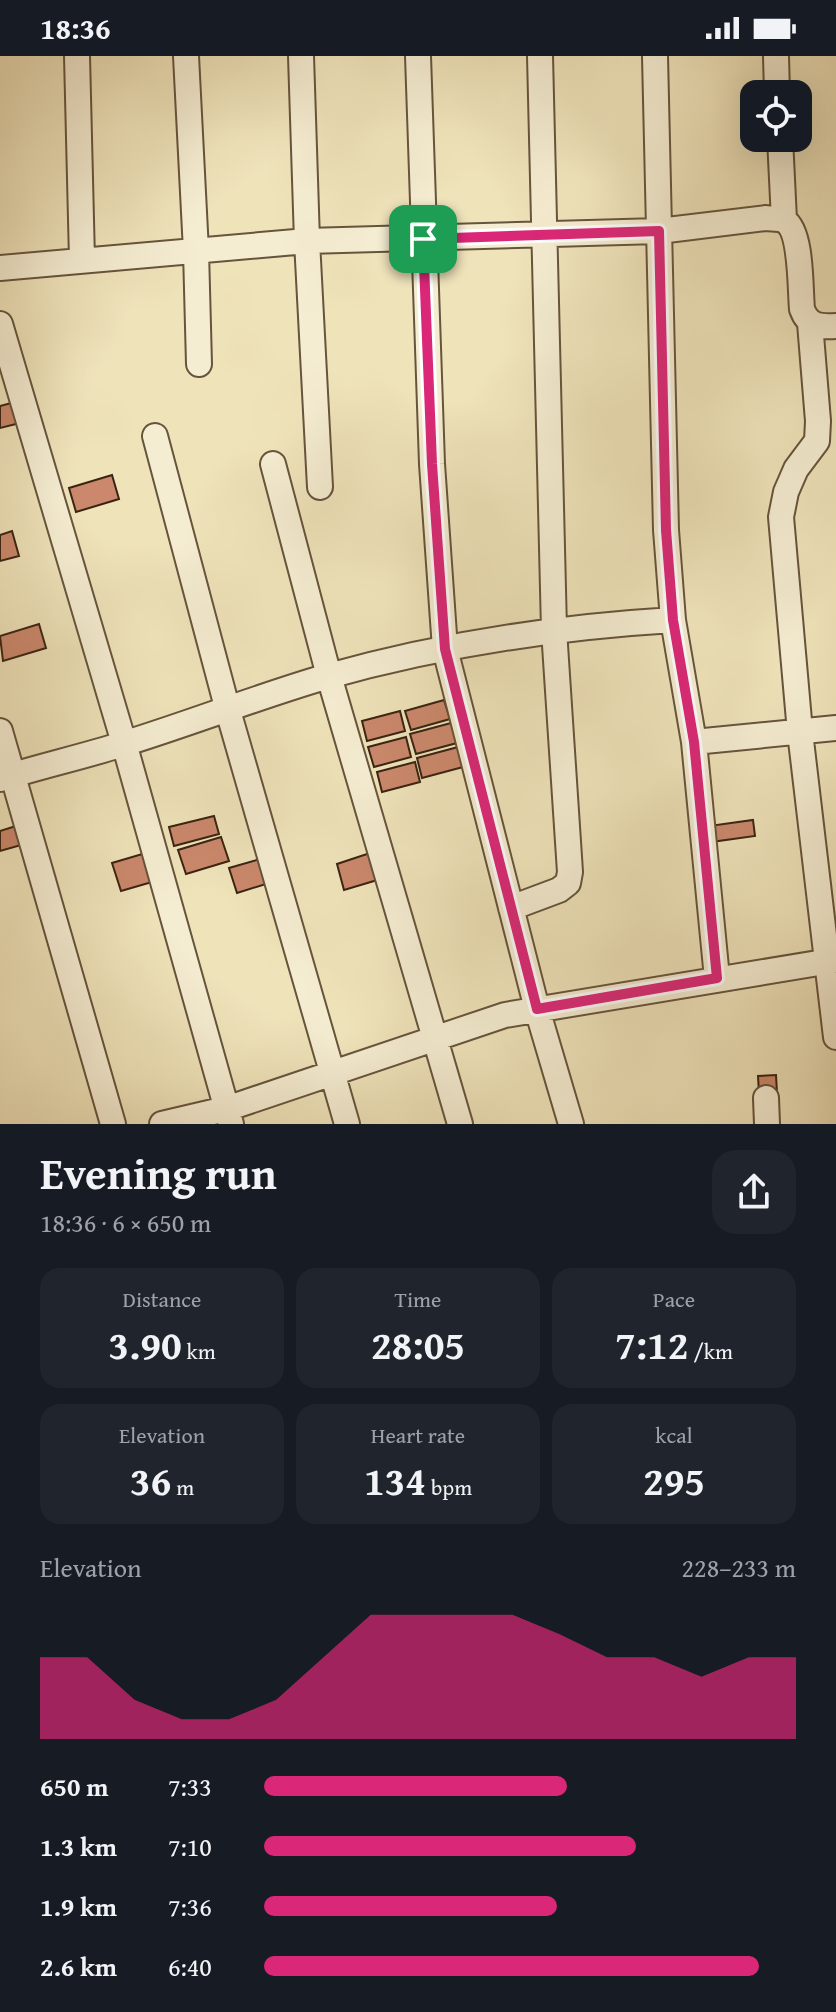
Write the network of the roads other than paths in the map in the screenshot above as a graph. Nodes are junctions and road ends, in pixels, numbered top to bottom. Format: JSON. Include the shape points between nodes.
{"nodes":[{"id":1,"x":77,"y":56,"type":"edge"},
{"id":2,"x":186,"y":56,"type":"edge"},
{"id":3,"x":301,"y":56,"type":"edge"},
{"id":4,"x":418,"y":56,"type":"edge"},
{"id":5,"x":540,"y":56,"type":"edge"},
{"id":6,"x":655,"y":56,"type":"edge"},
{"id":7,"x":776,"y":56,"type":"edge"},
{"id":8,"x":777,"y":80,"type":"edge"},
{"id":9,"x":781,"y":152,"type":"edge"},
{"id":10,"x":784,"y":220,"type":"junction"},
{"id":11,"x":659,"y":231,"type":"junction"},
{"id":12,"x":545,"y":234,"type":"junction"},
{"id":13,"x":423,"y":239,"type":"junction"},
{"id":14,"x":307,"y":241,"type":"junction"},
{"id":15,"x":196,"y":251,"type":"junction"},
{"id":16,"x":82,"y":260,"type":"junction"},
{"id":17,"x":0,"y":268,"type":"edge"},
{"id":18,"x":810,"y":323,"type":"junction"},
{"id":19,"x":0,"y":324,"type":"edge"},
{"id":20,"x":836,"y":326,"type":"edge"},
{"id":21,"x":199,"y":364,"type":"dead end"},
{"id":22,"x":155,"y":436,"type":"dead end"},
{"id":23,"x":273,"y":464,"type":"dead end"},
{"id":24,"x":320,"y":487,"type":"dead end"},
{"id":25,"x":673,"y":620,"type":"junction"},
{"id":26,"x":554,"y":630,"type":"junction"},
{"id":27,"x":445,"y":649,"type":"junction"},
{"id":28,"x":329,"y":676,"type":"junction"},
{"id":29,"x":227,"y":707,"type":"junction"},
{"id":30,"x":836,"y":728,"type":"edge"},
{"id":31,"x":0,"y":731,"type":"edge"},
{"id":32,"x":800,"y":732,"type":"junction"},
{"id":33,"x":694,"y":742,"type":"junction"},
{"id":34,"x":124,"y":743,"type":"junction"},
{"id":35,"x":7,"y":777,"type":"edge"},
{"id":36,"x":511,"y":908,"type":"junction"},
{"id":37,"x":831,"y":960,"type":"edge"},
{"id":38,"x":717,"y":978,"type":"junction"},
{"id":39,"x":537,"y":1009,"type":"junction"},
{"id":40,"x":836,"y":1037,"type":"edge"},
{"id":41,"x":433,"y":1038,"type":"junction"},
{"id":42,"x":330,"y":1072,"type":"junction"},
{"id":43,"x":766,"y":1098,"type":"dead end"},
{"id":44,"x":228,"y":1116,"type":"edge"},
{"id":45,"x":113,"y":1124,"type":"edge"},
{"id":46,"x":162,"y":1124,"type":"edge"},
{"id":47,"x":347,"y":1124,"type":"edge"},
{"id":48,"x":460,"y":1124,"type":"edge"},
{"id":49,"x":571,"y":1124,"type":"edge"},
{"id":50,"x":767,"y":1124,"type":"edge"}],
"edges":[{"from":1,"to":16,"type":"street"},
{"from":2,"to":15,"type":"street"},
{"from":3,"to":14,"type":"street"},
{"from":4,"to":13,"type":"street"},
{"from":5,"to":12,"type":"street"},
{"from":6,"to":11,"type":"street"},
{"from":7,"to":8,"type":"street"},
{"from":9,"to":10,"type":"street"},
{"from":10,"to":11,"type":"street"},
{"from":10,"to":18,"type":"street","via":[[797,240],[802,309]]},
{"from":11,"to":12,"type":"street"},
{"from":11,"to":25,"type":"street"},
{"from":12,"to":13,"type":"street"},
{"from":12,"to":26,"type":"street"},
{"from":13,"to":14,"type":"street"},
{"from":13,"to":27,"type":"street"},
{"from":14,"to":15,"type":"street"},
{"from":14,"to":24,"type":"street"},
{"from":15,"to":16,"type":"street"},
{"from":15,"to":21,"type":"street"},
{"from":16,"to":17,"type":"street"},
{"from":18,"to":20,"type":"street"},
{"from":18,"to":32,"type":"street","via":[[817,441],[796,469],[781,517]]},
{"from":19,"to":34,"type":"street"},
{"from":22,"to":29,"type":"street"},
{"from":23,"to":28,"type":"street"},
{"from":25,"to":26,"type":"street"},
{"from":25,"to":33,"type":"street"},
{"from":26,"to":27,"type":"street"},
{"from":26,"to":36,"type":"street","via":[[568,883]]},
{"from":27,"to":28,"type":"street"},
{"from":27,"to":36,"type":"street"},
{"from":28,"to":29,"type":"street"},
{"from":28,"to":41,"type":"street"},
{"from":29,"to":34,"type":"street"},
{"from":29,"to":42,"type":"street"},
{"from":30,"to":32,"type":"street"},
{"from":31,"to":35,"type":"street"},
{"from":32,"to":33,"type":"street"},
{"from":32,"to":37,"type":"street"},
{"from":33,"to":38,"type":"street"},
{"from":34,"to":35,"type":"street"},
{"from":34,"to":44,"type":"street"},
{"from":35,"to":45,"type":"street"},
{"from":36,"to":39,"type":"street"},
{"from":37,"to":38,"type":"street"},
{"from":37,"to":40,"type":"street"},
{"from":38,"to":39,"type":"street"},
{"from":39,"to":41,"type":"street"},
{"from":39,"to":49,"type":"street"},
{"from":41,"to":42,"type":"street"},
{"from":41,"to":48,"type":"street"},
{"from":42,"to":44,"type":"street"},
{"from":42,"to":47,"type":"street"},
{"from":43,"to":50,"type":"street"},
{"from":44,"to":46,"type":"street"}]}
